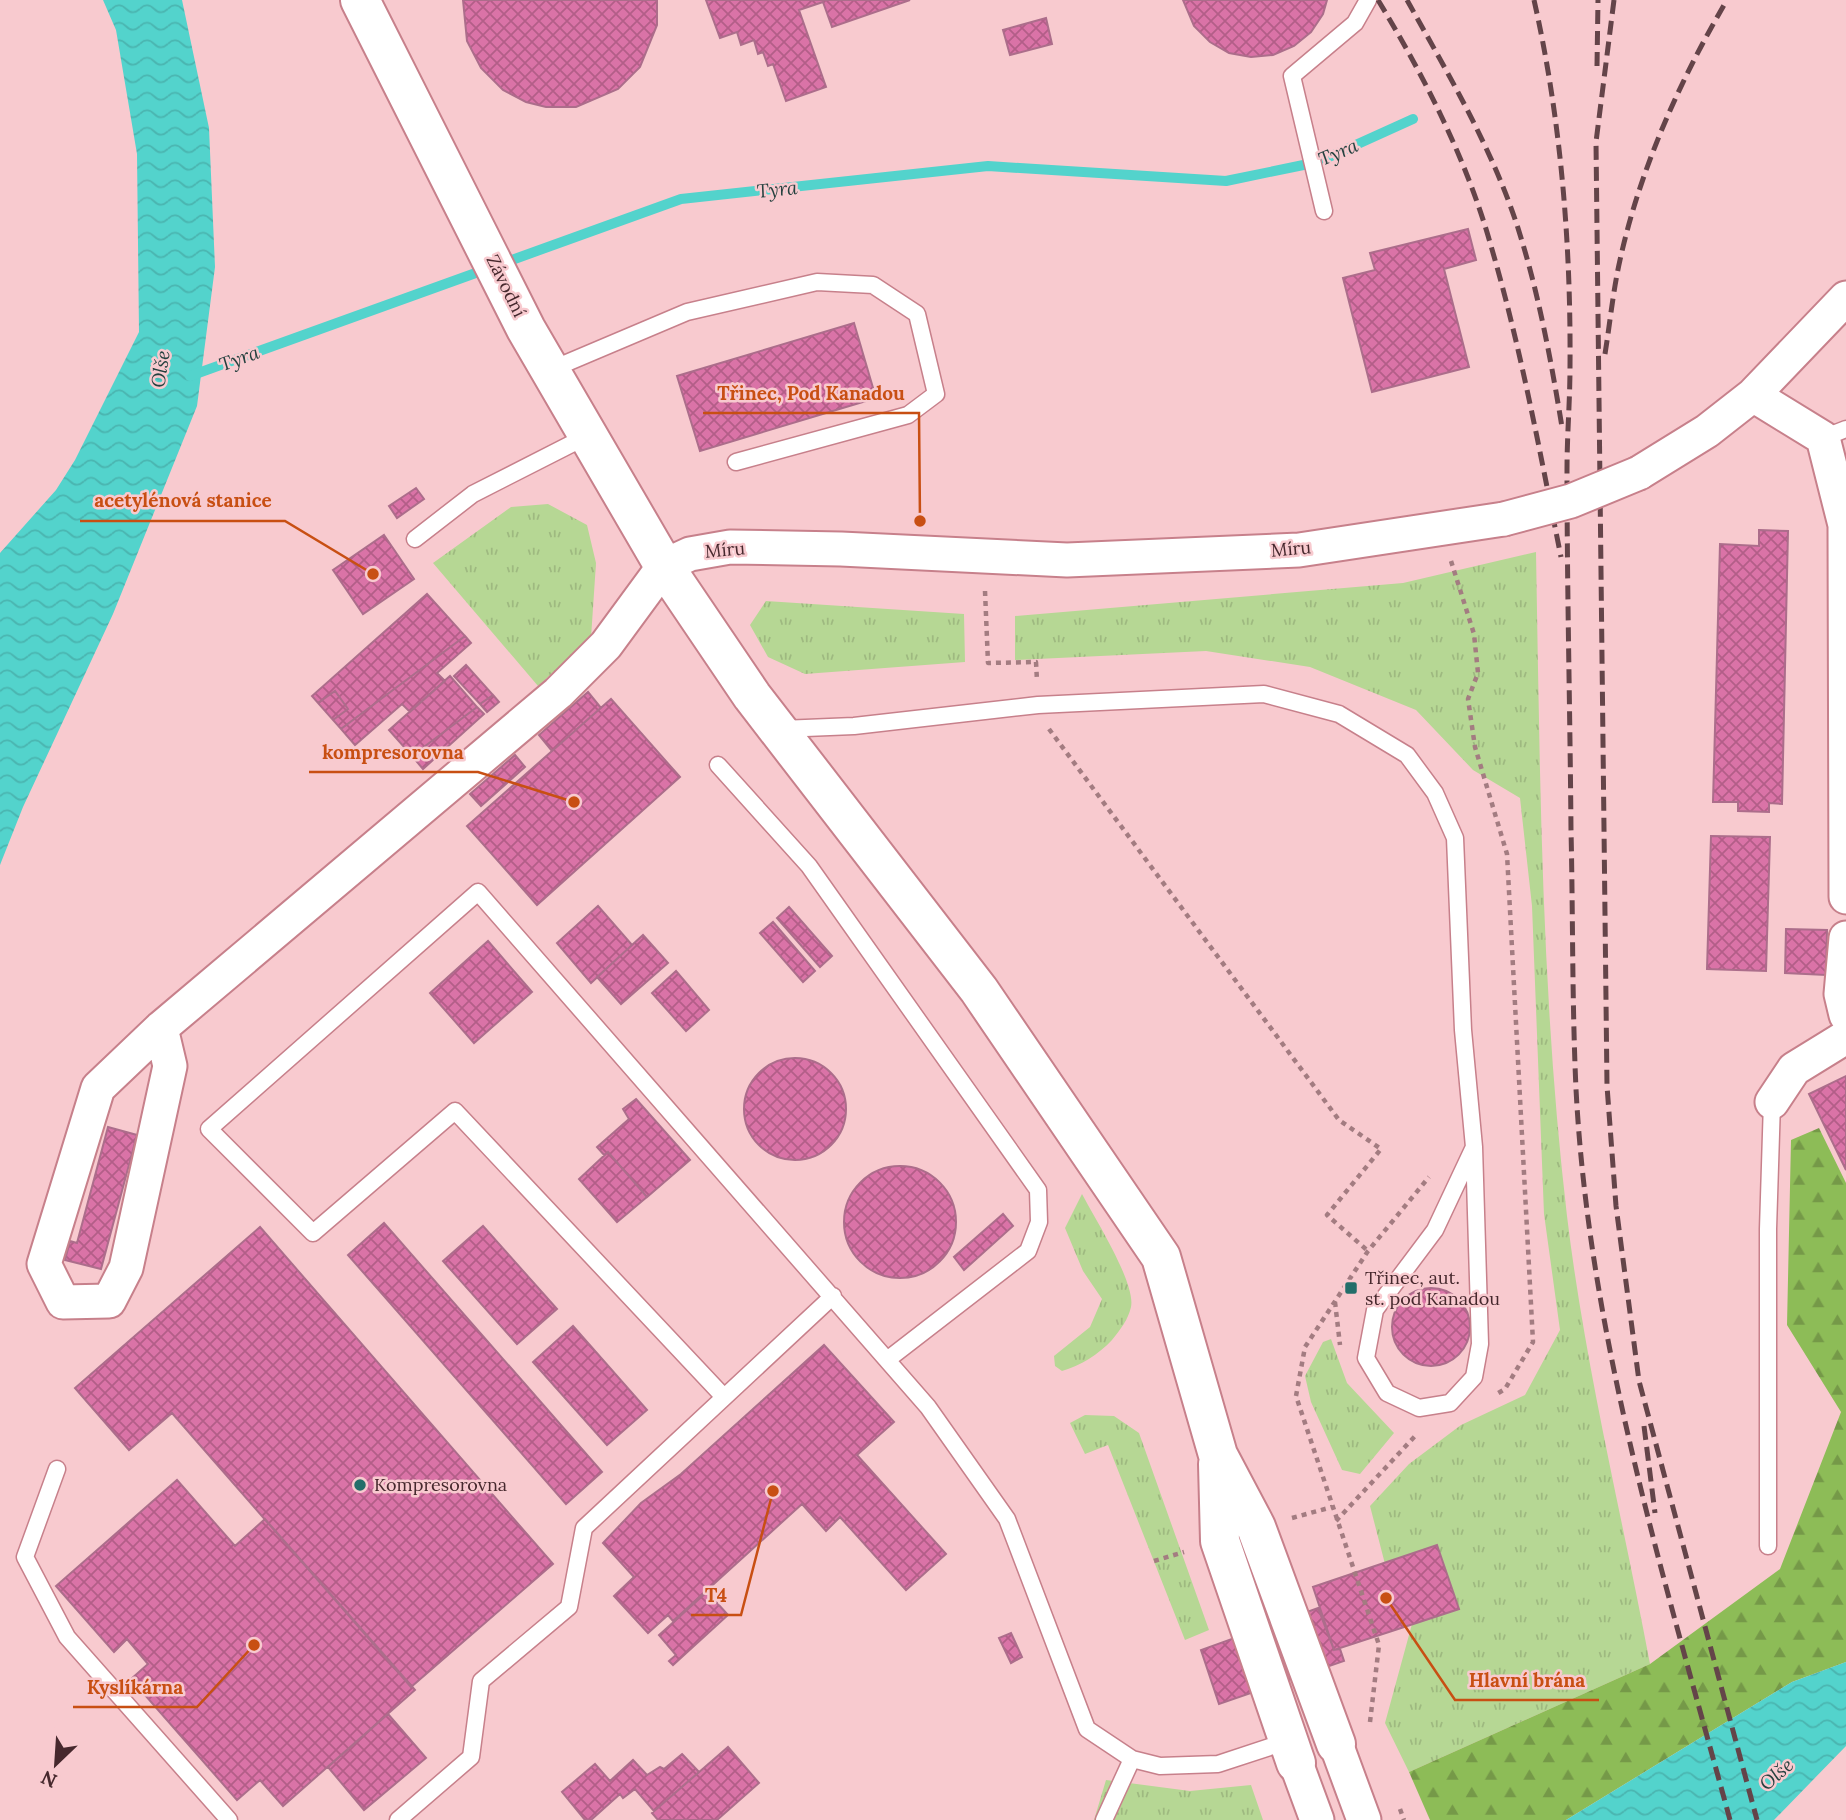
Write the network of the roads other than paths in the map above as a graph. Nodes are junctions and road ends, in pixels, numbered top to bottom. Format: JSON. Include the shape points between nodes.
{"nodes":[{"id":1,"x":360,"y":0,"type":"edge"},
{"id":2,"x":1368,"y":0,"type":"edge"},
{"id":3,"x":1324,"y":211,"type":"dead end"},
{"id":4,"x":1846,"y":298,"type":"edge"},
{"id":5,"x":550,"y":370,"type":"junction"},
{"id":6,"x":1753,"y":395,"type":"junction"},
{"id":7,"x":1834,"y":434,"type":"edge"},
{"id":8,"x":587,"y":436,"type":"junction"},
{"id":9,"x":736,"y":462,"type":"dead end"},
{"id":10,"x":415,"y":539,"type":"dead end"},
{"id":11,"x":664,"y":566,"type":"junction"},
{"id":12,"x":780,"y":729,"type":"junction"},
{"id":13,"x":718,"y":765,"type":"dead end"},
{"id":14,"x":1845,"y":781,"type":"edge"},
{"id":15,"x":1846,"y":897,"type":"edge"},
{"id":16,"x":1846,"y":937,"type":"edge"},
{"id":17,"x":1844,"y":1004,"type":"edge"},
{"id":18,"x":161,"y":1028,"type":"junction"},
{"id":19,"x":1846,"y":1037,"type":"edge"},
{"id":20,"x":1772,"y":1102,"type":"joint"},
{"id":21,"x":1474,"y":1147,"type":"junction"},
{"id":22,"x":833,"y":1296,"type":"junction"},
{"id":23,"x":887,"y":1360,"type":"junction"},
{"id":24,"x":724,"y":1397,"type":"junction"},
{"id":25,"x":1218,"y":1455,"type":"junction"},
{"id":26,"x":57,"y":1469,"type":"dead end"},
{"id":27,"x":1768,"y":1546,"type":"dead end"},
{"id":28,"x":1336,"y":1744,"type":"joint"},
{"id":29,"x":1292,"y":1752,"type":"junction"},
{"id":30,"x":1132,"y":1759,"type":"junction"},
{"id":31,"x":229,"y":1820,"type":"edge"},
{"id":32,"x":398,"y":1820,"type":"edge"},
{"id":33,"x":1104,"y":1820,"type":"edge"},
{"id":34,"x":1317,"y":1820,"type":"edge"},
{"id":35,"x":1364,"y":1820,"type":"edge"}],
"edges":[{"from":1,"to":5,"type":"street","name":"Závodní"},
{"from":2,"to":3,"type":"lane","via":[[1355,23],[1292,76]]},
{"from":4,"to":6,"type":"street","name":"Míru"},
{"from":5,"to":8,"type":"street","name":"Závodní"},
{"from":5,"to":9,"type":"lane","via":[[687,312],[817,282],[873,285],[917,314],[936,394],[908,415]]},
{"from":6,"to":7,"type":"street"},
{"from":6,"to":11,"type":"street","name":"Míru","bridge":true,"via":[[1707,431],[1639,473],[1571,501],[1504,519],[1299,550],[1067,560],[730,547],[690,554]]},
{"from":7,"to":14,"type":"street","via":[[1845,525]]},
{"from":8,"to":10,"type":"lane","via":[[473,494]]},
{"from":8,"to":11,"type":"street","name":"Závodní"},
{"from":11,"to":12,"type":"street","name":"Závodní","via":[[752,696]]},
{"from":11,"to":18,"type":"street","via":[[606,645],[558,693]]},
{"from":12,"to":21,"type":"lane","via":[[854,726],[1038,705],[1264,694],[1339,714],[1407,755],[1436,793],[1455,838]]},
{"from":12,"to":25,"type":"street","name":"Závodní","via":[[979,989],[1161,1257]]},
{"from":13,"to":23,"type":"lane","via":[[809,866],[1038,1190],[1039,1222],[1028,1251]]},
{"from":14,"to":15,"type":"street"},
{"from":16,"to":17,"type":"street"},
{"from":18,"to":18,"type":"street","via":[[98,1088],[44,1264],[63,1302],[109,1301],[127,1268],[170,1066]]},
{"from":19,"to":20,"type":"street","via":[[1794,1069]]},
{"from":20,"to":27,"type":"lane"},
{"from":21,"to":21,"type":"lane","via":[[1436,1230],[1375,1310],[1366,1358],[1387,1393],[1419,1408],[1450,1403],[1475,1377],[1480,1344]]},
{"from":22,"to":23,"type":"lane"},
{"from":22,"to":24,"type":"lane"},
{"from":22,"to":24,"type":"lane","via":[[478,891],[209,1129],[313,1233],[455,1111]]},
{"from":23,"to":30,"type":"lane","via":[[928,1407],[1007,1519],[1087,1729]]},
{"from":24,"to":32,"type":"lane","via":[[584,1528],[569,1607],[481,1681],[471,1757]]},
{"from":25,"to":28,"type":"street","via":[[1256,1527]]},
{"from":25,"to":29,"type":"street","via":[[1220,1541]]},
{"from":26,"to":31,"type":"lane","via":[[25,1557],[67,1637]]},
{"from":28,"to":35,"type":"street"},
{"from":29,"to":30,"type":"lane","via":[[1218,1764],[1160,1766]]},
{"from":29,"to":34,"type":"street"},
{"from":30,"to":33,"type":"lane"}]}
